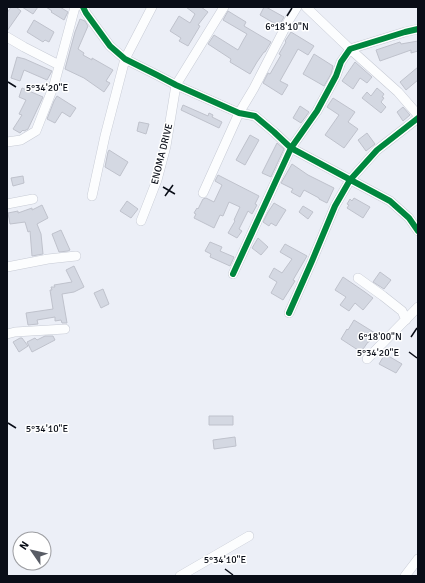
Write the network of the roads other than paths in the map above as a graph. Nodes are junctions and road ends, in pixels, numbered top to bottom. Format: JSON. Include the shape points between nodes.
{"nodes":[{"id":1,"x":75,"y":7,"type":"edge"},
{"id":2,"x":83,"y":7,"type":"edge"},
{"id":3,"x":152,"y":7,"type":"edge"},
{"id":4,"x":224,"y":7,"type":"edge"},
{"id":5,"x":297,"y":7,"type":"edge"},
{"id":6,"x":306,"y":7,"type":"edge"},
{"id":7,"x":418,"y":29,"type":"edge"},
{"id":8,"x":7,"y":37,"type":"edge"},
{"id":9,"x":350,"y":49,"type":"junction"},
{"id":10,"x":125,"y":59,"type":"junction"},
{"id":11,"x":59,"y":65,"type":"junction"},
{"id":12,"x":176,"y":85,"type":"junction"},
{"id":13,"x":239,"y":113,"type":"junction"},
{"id":14,"x":418,"y":116,"type":"edge"},
{"id":15,"x":7,"y":142,"type":"edge"},
{"id":16,"x":291,"y":148,"type":"junction"},
{"id":17,"x":350,"y":180,"type":"junction"},
{"id":18,"x":203,"y":193,"type":"dead end"},
{"id":19,"x":92,"y":196,"type":"dead end"},
{"id":20,"x":33,"y":200,"type":"dead end"},
{"id":21,"x":7,"y":204,"type":"edge"},
{"id":22,"x":141,"y":221,"type":"dead end"},
{"id":23,"x":418,"y":231,"type":"edge"},
{"id":24,"x":76,"y":256,"type":"dead end"},
{"id":25,"x":7,"y":267,"type":"edge"},
{"id":26,"x":233,"y":274,"type":"dead end"},
{"id":27,"x":358,"y":278,"type":"dead end"},
{"id":28,"x":418,"y":307,"type":"edge"},
{"id":29,"x":290,"y":312,"type":"dead end"},
{"id":30,"x":406,"y":320,"type":"junction"},
{"id":31,"x":65,"y":329,"type":"dead end"},
{"id":32,"x":7,"y":334,"type":"edge"},
{"id":33,"x":366,"y":359,"type":"dead end"},
{"id":34,"x":249,"y":536,"type":"dead end"},
{"id":35,"x":418,"y":559,"type":"edge"},
{"id":36,"x":180,"y":576,"type":"edge"},
{"id":37,"x":405,"y":576,"type":"edge"}],
"edges":[{"from":1,"to":11,"type":"street"},
{"from":2,"to":10,"type":"street","via":[[110,46]]},
{"from":3,"to":10,"type":"street"},
{"from":4,"to":12,"type":"street"},
{"from":5,"to":13,"type":"street"},
{"from":6,"to":9,"type":"street"},
{"from":7,"to":9,"type":"street"},
{"from":8,"to":11,"type":"street"},
{"from":9,"to":14,"type":"street","via":[[398,92]]},
{"from":9,"to":16,"type":"street","via":[[317,111]]},
{"from":10,"to":12,"type":"street"},
{"from":10,"to":19,"type":"street"},
{"from":11,"to":15,"type":"street","via":[[36,131],[21,140]]},
{"from":12,"to":13,"type":"street"},
{"from":12,"to":22,"type":"street","name":"ENOMA DRIVE","via":[[158,180]]},
{"from":13,"to":16,"type":"street","via":[[255,116]]},
{"from":13,"to":18,"type":"street"},
{"from":14,"to":17,"type":"street","via":[[377,150]]},
{"from":16,"to":17,"type":"street"},
{"from":16,"to":26,"type":"street"},
{"from":17,"to":23,"type":"street","via":[[390,201],[409,218]]},
{"from":17,"to":29,"type":"street","via":[[335,206]]},
{"from":20,"to":21,"type":"street"},
{"from":24,"to":25,"type":"street"},
{"from":27,"to":30,"type":"street","via":[[402,312]]},
{"from":28,"to":30,"type":"street"},
{"from":30,"to":33,"type":"street"},
{"from":31,"to":32,"type":"street"},
{"from":34,"to":36,"type":"street"},
{"from":35,"to":37,"type":"street"}]}
